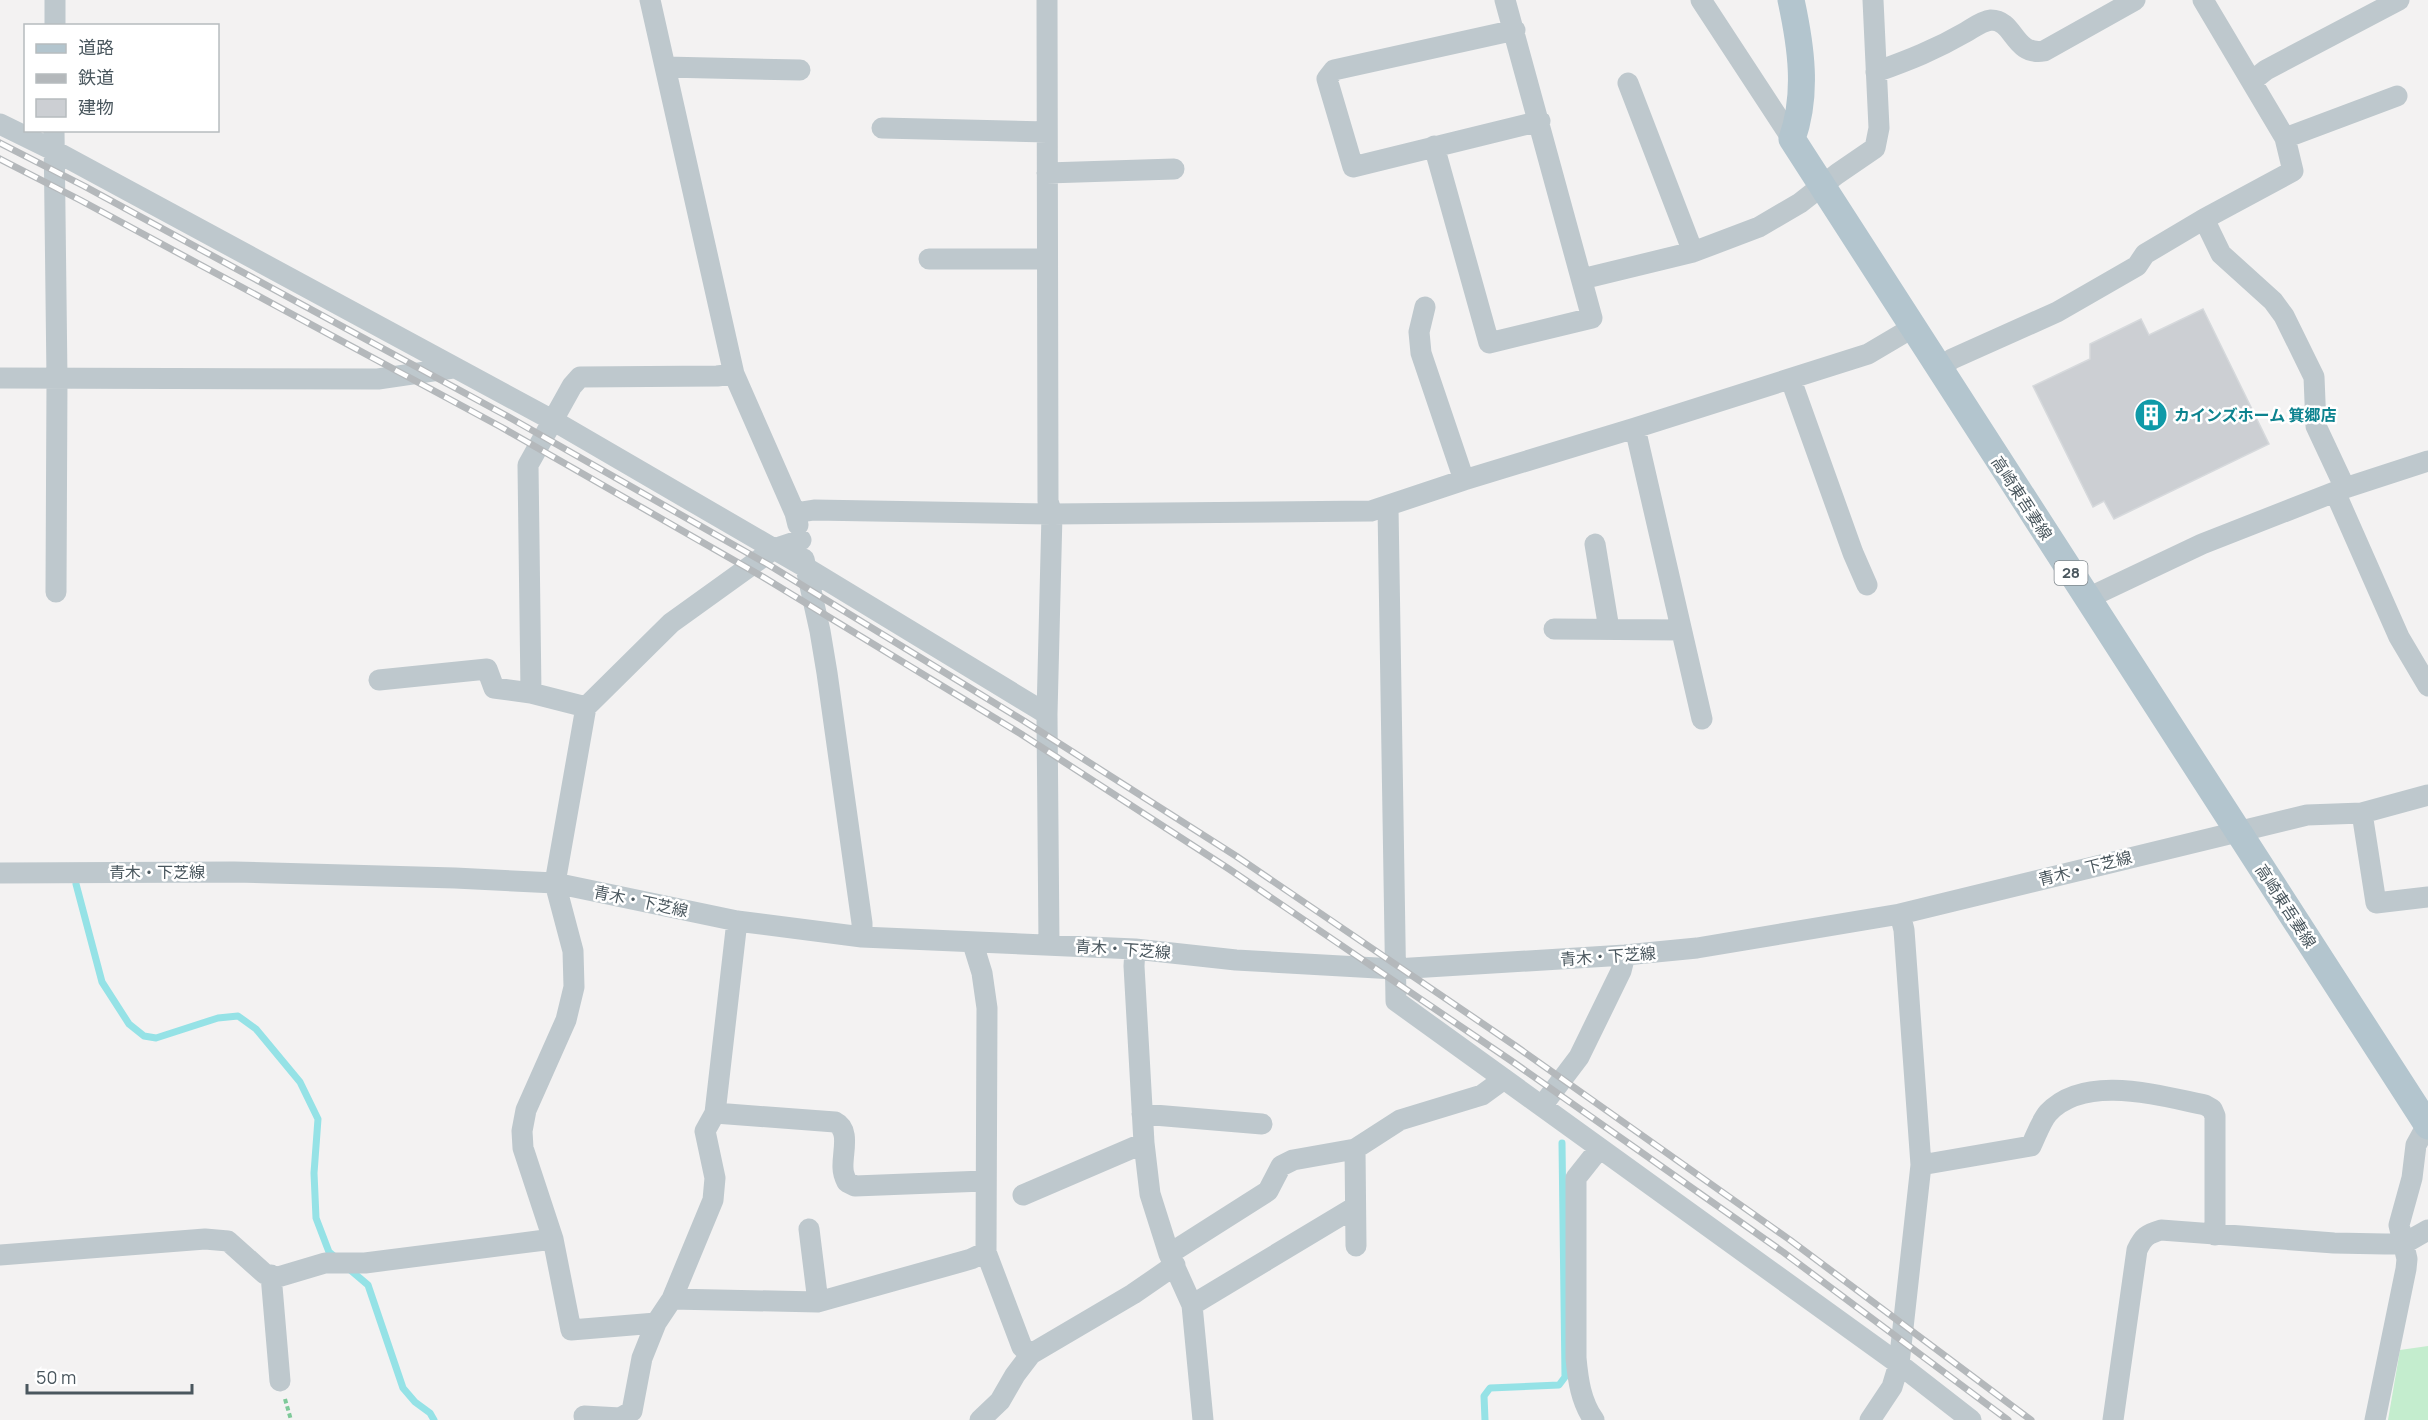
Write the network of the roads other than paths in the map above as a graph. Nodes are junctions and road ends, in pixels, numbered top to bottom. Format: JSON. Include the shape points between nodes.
{"nodes":[{"id":1,"x":55,"y":0,"type":"edge"},
{"id":2,"x":650,"y":0,"type":"edge"},
{"id":3,"x":1047,"y":0,"type":"edge"},
{"id":4,"x":1505,"y":0,"type":"edge"},
{"id":5,"x":1701,"y":0,"type":"edge"},
{"id":6,"x":1791,"y":0,"type":"edge"},
{"id":7,"x":1873,"y":0,"type":"edge"},
{"id":8,"x":2135,"y":0,"type":"edge"},
{"id":9,"x":2203,"y":0,"type":"edge"},
{"id":10,"x":2400,"y":0,"type":"edge"},
{"id":11,"x":55,"y":24,"type":"edge"},
{"id":12,"x":1515,"y":30,"type":"junction"},
{"id":13,"x":665,"y":67,"type":"junction"},
{"id":14,"x":800,"y":70,"type":"dead end"},
{"id":15,"x":1876,"y":72,"type":"junction"},
{"id":16,"x":2252,"y":81,"type":"junction"},
{"id":17,"x":1628,"y":83,"type":"dead end"},
{"id":18,"x":2397,"y":96,"type":"dead end"},
{"id":19,"x":1540,"y":121,"type":"junction"},
{"id":20,"x":0,"y":124,"type":"edge"},
{"id":21,"x":882,"y":128,"type":"dead end"},
{"id":22,"x":24,"y":131,"type":"edge"},
{"id":23,"x":26,"y":132,"type":"edge"},
{"id":24,"x":1047,"y":132,"type":"junction"},
{"id":25,"x":2285,"y":138,"type":"junction"},
{"id":26,"x":1792,"y":139,"type":"junction"},
{"id":27,"x":53,"y":140,"type":"edge"},
{"id":28,"x":1434,"y":146,"type":"junction"},
{"id":29,"x":1174,"y":170,"type":"dead end"},
{"id":30,"x":1047,"y":173,"type":"junction"},
{"id":31,"x":1822,"y":186,"type":"junction"},
{"id":32,"x":2204,"y":219,"type":"junction"},
{"id":33,"x":1693,"y":252,"type":"junction"},
{"id":34,"x":1047,"y":258,"type":"junction"},
{"id":35,"x":929,"y":259,"type":"dead end"},
{"id":36,"x":1582,"y":279,"type":"junction"},
{"id":37,"x":1425,"y":306,"type":"dead end"},
{"id":38,"x":1912,"y":328,"type":"junction"},
{"id":39,"x":453,"y":368,"type":"junction"},
{"id":40,"x":1939,"y":369,"type":"junction"},
{"id":41,"x":734,"y":374,"type":"junction"},
{"id":42,"x":0,"y":378,"type":"edge"},
{"id":43,"x":57,"y":379,"type":"junction"},
{"id":44,"x":1791,"y":380,"type":"junction"},
{"id":45,"x":554,"y":421,"type":"junction"},
{"id":46,"x":1635,"y":428,"type":"junction"},
{"id":47,"x":2428,"y":461,"type":"edge"},
{"id":48,"x":1464,"y":480,"type":"junction"},
{"id":49,"x":2340,"y":490,"type":"junction"},
{"id":50,"x":1388,"y":507,"type":"junction"},
{"id":51,"x":795,"y":513,"type":"junction"},
{"id":52,"x":1052,"y":514,"type":"junction"},
{"id":53,"x":801,"y":540,"type":"junction"},
{"id":54,"x":1594,"y":544,"type":"dead end"},
{"id":55,"x":774,"y":549,"type":"junction"},
{"id":56,"x":805,"y":567,"type":"junction"},
{"id":57,"x":1867,"y":585,"type":"dead end"},
{"id":58,"x":56,"y":592,"type":"dead end"},
{"id":59,"x":2088,"y":598,"type":"junction"},
{"id":60,"x":1554,"y":628,"type":"dead end"},
{"id":61,"x":1609,"y":629,"type":"junction"},
{"id":62,"x":1681,"y":630,"type":"junction"},
{"id":63,"x":379,"y":680,"type":"dead end"},
{"id":64,"x":2428,"y":686,"type":"edge"},
{"id":65,"x":531,"y":693,"type":"junction"},
{"id":66,"x":586,"y":707,"type":"junction"},
{"id":67,"x":1047,"y":714,"type":"junction"},
{"id":68,"x":1702,"y":719,"type":"dead end"},
{"id":69,"x":2428,"y":795,"type":"edge"},
{"id":70,"x":2362,"y":813,"type":"junction"},
{"id":71,"x":2237,"y":831,"type":"junction"},
{"id":72,"x":0,"y":873,"type":"edge"},
{"id":73,"x":555,"y":883,"type":"junction"},
{"id":74,"x":2428,"y":897,"type":"edge"},
{"id":75,"x":1900,"y":914,"type":"junction"},
{"id":76,"x":737,"y":921,"type":"junction"},
{"id":77,"x":862,"y":938,"type":"junction"},
{"id":78,"x":973,"y":944,"type":"junction"},
{"id":79,"x":1049,"y":944,"type":"junction"},
{"id":80,"x":1135,"y":949,"type":"junction"},
{"id":81,"x":1625,"y":955,"type":"junction"},
{"id":82,"x":1395,"y":969,"type":"junction"},
{"id":83,"x":1504,"y":1079,"type":"junction"},
{"id":84,"x":1542,"y":1106,"type":"junction"},
{"id":85,"x":715,"y":1113,"type":"junction"},
{"id":86,"x":1142,"y":1114,"type":"junction"},
{"id":87,"x":1262,"y":1124,"type":"dead end"},
{"id":88,"x":2428,"y":1125,"type":"edge"},
{"id":89,"x":1144,"y":1143,"type":"junction"},
{"id":90,"x":1355,"y":1149,"type":"junction"},
{"id":91,"x":1599,"y":1149,"type":"junction"},
{"id":92,"x":1921,"y":1165,"type":"junction"},
{"id":93,"x":984,"y":1181,"type":"junction"},
{"id":94,"x":1023,"y":1195,"type":"dead end"},
{"id":95,"x":1355,"y":1207,"type":"junction"},
{"id":96,"x":809,"y":1229,"type":"dead end"},
{"id":97,"x":2428,"y":1230,"type":"edge"},
{"id":98,"x":2215,"y":1235,"type":"junction"},
{"id":99,"x":553,"y":1239,"type":"junction"},
{"id":100,"x":2404,"y":1243,"type":"junction"},
{"id":101,"x":1356,"y":1246,"type":"dead end"},
{"id":102,"x":986,"y":1252,"type":"junction"},
{"id":103,"x":0,"y":1255,"type":"edge"},
{"id":104,"x":1172,"y":1260,"type":"junction"},
{"id":105,"x":271,"y":1275,"type":"junction"},
{"id":106,"x":672,"y":1299,"type":"junction"},
{"id":107,"x":818,"y":1302,"type":"junction"},
{"id":108,"x":1192,"y":1305,"type":"junction"},
{"id":109,"x":656,"y":1323,"type":"junction"},
{"id":110,"x":1031,"y":1354,"type":"junction"},
{"id":111,"x":1899,"y":1364,"type":"junction"},
{"id":112,"x":280,"y":1381,"type":"dead end"},
{"id":113,"x":584,"y":1416,"type":"dead end"},
{"id":114,"x":980,"y":1420,"type":"edge"},
{"id":115,"x":1203,"y":1420,"type":"edge"},
{"id":116,"x":1594,"y":1420,"type":"edge"},
{"id":117,"x":1870,"y":1420,"type":"edge"},
{"id":118,"x":1971,"y":1420,"type":"edge"},
{"id":119,"x":2113,"y":1420,"type":"edge"},
{"id":120,"x":2375,"y":1420,"type":"edge"}],
"edges":[{"from":1,"to":11,"type":"street"},
{"from":2,"to":13,"type":"street"},
{"from":3,"to":24,"type":"street"},
{"from":4,"to":12,"type":"street"},
{"from":5,"to":26,"type":"street"},
{"from":6,"to":26,"type":"main road","via":[[1802,71],[1798,121]]},
{"from":7,"to":15,"type":"street"},
{"from":8,"to":15,"type":"street","via":[[2044,51],[2029,51],[2002,23],[1991,20],[1932,52]]},
{"from":9,"to":16,"type":"street"},
{"from":10,"to":16,"type":"street"},
{"from":12,"to":19,"type":"street"},
{"from":12,"to":28,"type":"street","via":[[1334,70],[1327,79],[1353,167]]},
{"from":13,"to":14,"type":"street"},
{"from":13,"to":41,"type":"street"},
{"from":15,"to":31,"type":"street","via":[[1879,128],[1875,148]]},
{"from":16,"to":25,"type":"street"},
{"from":17,"to":33,"type":"street"},
{"from":18,"to":25,"type":"street"},
{"from":19,"to":28,"type":"street"},
{"from":19,"to":36,"type":"street"},
{"from":20,"to":22,"type":"street"},
{"from":21,"to":24,"type":"street"},
{"from":23,"to":27,"type":"street"},
{"from":24,"to":30,"type":"street"},
{"from":25,"to":32,"type":"street","via":[[2293,171]]},
{"from":26,"to":31,"type":"main road","name":"高崎東吾妻線","number":"28"},
{"from":27,"to":39,"type":"street"},
{"from":27,"to":43,"type":"street"},
{"from":28,"to":36,"type":"street","via":[[1489,343],[1592,318]]},
{"from":29,"to":30,"type":"street"},
{"from":30,"to":34,"type":"street"},
{"from":31,"to":33,"type":"street","via":[[1778,217]]},
{"from":31,"to":38,"type":"main road","name":"高崎東吾妻線","number":"28"},
{"from":32,"to":40,"type":"street","via":[[2145,254],[2137,267],[2057,312],[1952,359]]},
{"from":32,"to":49,"type":"street","via":[[2221,254],[2284,316],[2314,377],[2316,426]]},
{"from":33,"to":36,"type":"street"},
{"from":34,"to":35,"type":"street"},
{"from":34,"to":52,"type":"street","via":[[1048,501]]},
{"from":37,"to":48,"type":"street","via":[[1419,332],[1421,353]]},
{"from":38,"to":40,"type":"main road","name":"高崎東吾妻線","number":"28"},
{"from":38,"to":44,"type":"street","via":[[1868,354]]},
{"from":39,"to":43,"type":"street","via":[[378,379]]},
{"from":39,"to":45,"type":"street"},
{"from":40,"to":59,"type":"main road","name":"高崎東吾妻線","number":"28"},
{"from":41,"to":45,"type":"street","via":[[580,377]]},
{"from":41,"to":51,"type":"street"},
{"from":42,"to":43,"type":"street"},
{"from":43,"to":58,"type":"street"},
{"from":44,"to":46,"type":"street"},
{"from":44,"to":57,"type":"street"},
{"from":45,"to":55,"type":"street"},
{"from":45,"to":65,"type":"street","via":[[528,465]]},
{"from":46,"to":48,"type":"street"},
{"from":46,"to":62,"type":"street"},
{"from":47,"to":49,"type":"street"},
{"from":48,"to":50,"type":"street"},
{"from":49,"to":59,"type":"street","via":[[2202,544]]},
{"from":49,"to":64,"type":"street","via":[[2399,637]]},
{"from":50,"to":52,"type":"street","via":[[1371,511]]},
{"from":50,"to":82,"type":"street"},
{"from":51,"to":52,"type":"street","via":[[814,510]]},
{"from":51,"to":53,"type":"street"},
{"from":52,"to":67,"type":"street"},
{"from":53,"to":55,"type":"street"},
{"from":53,"to":56,"type":"street"},
{"from":54,"to":61,"type":"street"},
{"from":55,"to":56,"type":"street"},
{"from":55,"to":66,"type":"street","via":[[671,623]]},
{"from":56,"to":67,"type":"street"},
{"from":56,"to":77,"type":"street","via":[[827,673]]},
{"from":59,"to":71,"type":"main road","name":"高崎東吾妻線","number":"28"},
{"from":60,"to":61,"type":"street"},
{"from":61,"to":62,"type":"street"},
{"from":62,"to":68,"type":"street"},
{"from":63,"to":65,"type":"street","via":[[487,669],[494,687]]},
{"from":65,"to":66,"type":"street"},
{"from":66,"to":73,"type":"street"},
{"from":67,"to":79,"type":"street"},
{"from":69,"to":70,"type":"street","name":"青木・下芝線"},
{"from":70,"to":71,"type":"street","name":"青木・下芝線","via":[[2307,815]]},
{"from":70,"to":74,"type":"street","via":[[2376,903]]},
{"from":71,"to":75,"type":"street","name":"青木・下芝線"},
{"from":71,"to":88,"type":"main road","name":"高崎東吾妻線","number":"28"},
{"from":72,"to":73,"type":"street","name":"青木・下芝線","via":[[234,872]]},
{"from":73,"to":76,"type":"street","name":"青木・下芝線"},
{"from":73,"to":99,"type":"street","via":[[573,951],[574,987],[566,1020],[526,1110],[522,1131],[523,1148]]},
{"from":75,"to":81,"type":"street","name":"青木・下芝線","via":[[1696,948]]},
{"from":75,"to":92,"type":"street"},
{"from":76,"to":77,"type":"street","name":"青木・下芝線"},
{"from":76,"to":85,"type":"street"},
{"from":77,"to":78,"type":"street","name":"青木・下芝線"},
{"from":78,"to":79,"type":"street","name":"青木・下芝線"},
{"from":78,"to":93,"type":"street","via":[[987,1008]]},
{"from":79,"to":80,"type":"street","name":"青木・下芝線"},
{"from":80,"to":82,"type":"street","name":"青木・下芝線","via":[[1236,960]]},
{"from":80,"to":86,"type":"street"},
{"from":81,"to":82,"type":"street","name":"青木・下芝線"},
{"from":81,"to":84,"type":"street","via":[[1579,1057]]},
{"from":82,"to":83,"type":"street","via":[[1396,1001]]},
{"from":83,"to":84,"type":"street"},
{"from":83,"to":90,"type":"street","via":[[1482,1095],[1400,1120]]},
{"from":84,"to":91,"type":"street"},
{"from":85,"to":93,"type":"street","via":[[841,1125],[843,1170],[847,1182],[855,1186]]},
{"from":85,"to":106,"type":"street","via":[[705,1131],[715,1178],[713,1200]]},
{"from":86,"to":87,"type":"street"},
{"from":86,"to":89,"type":"street"},
{"from":88,"to":100,"type":"street","via":[[2416,1145],[2412,1178],[2402,1209],[2399,1225]]},
{"from":89,"to":94,"type":"street"},
{"from":89,"to":104,"type":"street","via":[[1150,1194]]},
{"from":90,"to":95,"type":"street"},
{"from":90,"to":104,"type":"street","via":[[1293,1160],[1281,1166],[1268,1191]]},
{"from":91,"to":111,"type":"street"},
{"from":91,"to":116,"type":"street","via":[[1575,1178],[1576,1358],[1586,1409]]},
{"from":92,"to":98,"type":"street","via":[[2031,1146],[2047,1114],[2077,1094],[2123,1090],[2205,1105],[2212,1108],[2215,1116]]},
{"from":92,"to":111,"type":"street"},
{"from":93,"to":102,"type":"street"},
{"from":95,"to":101,"type":"street"},
{"from":95,"to":108,"type":"street"},
{"from":96,"to":107,"type":"street"},
{"from":97,"to":100,"type":"street"},
{"from":98,"to":100,"type":"street"},
{"from":98,"to":119,"type":"street","via":[[2161,1230],[2142,1239],[2137,1250]]},
{"from":99,"to":105,"type":"street","via":[[365,1263],[325,1263],[278,1277]]},
{"from":99,"to":109,"type":"street","via":[[571,1330]]},
{"from":100,"to":120,"type":"street","via":[[2408,1259]]},
{"from":102,"to":107,"type":"street"},
{"from":102,"to":110,"type":"street","via":[[1022,1347]]},
{"from":103,"to":105,"type":"street","via":[[205,1239],[228,1241]]},
{"from":104,"to":108,"type":"street"},
{"from":104,"to":110,"type":"street","via":[[1133,1294]]},
{"from":105,"to":112,"type":"street"},
{"from":106,"to":107,"type":"street"},
{"from":106,"to":109,"type":"street"},
{"from":108,"to":115,"type":"street"},
{"from":109,"to":113,"type":"street","via":[[642,1358],[632,1411],[620,1418]]},
{"from":110,"to":114,"type":"street","via":[[1000,1401]]},
{"from":111,"to":117,"type":"street","via":[[1892,1387]]},
{"from":111,"to":118,"type":"street"}]}
